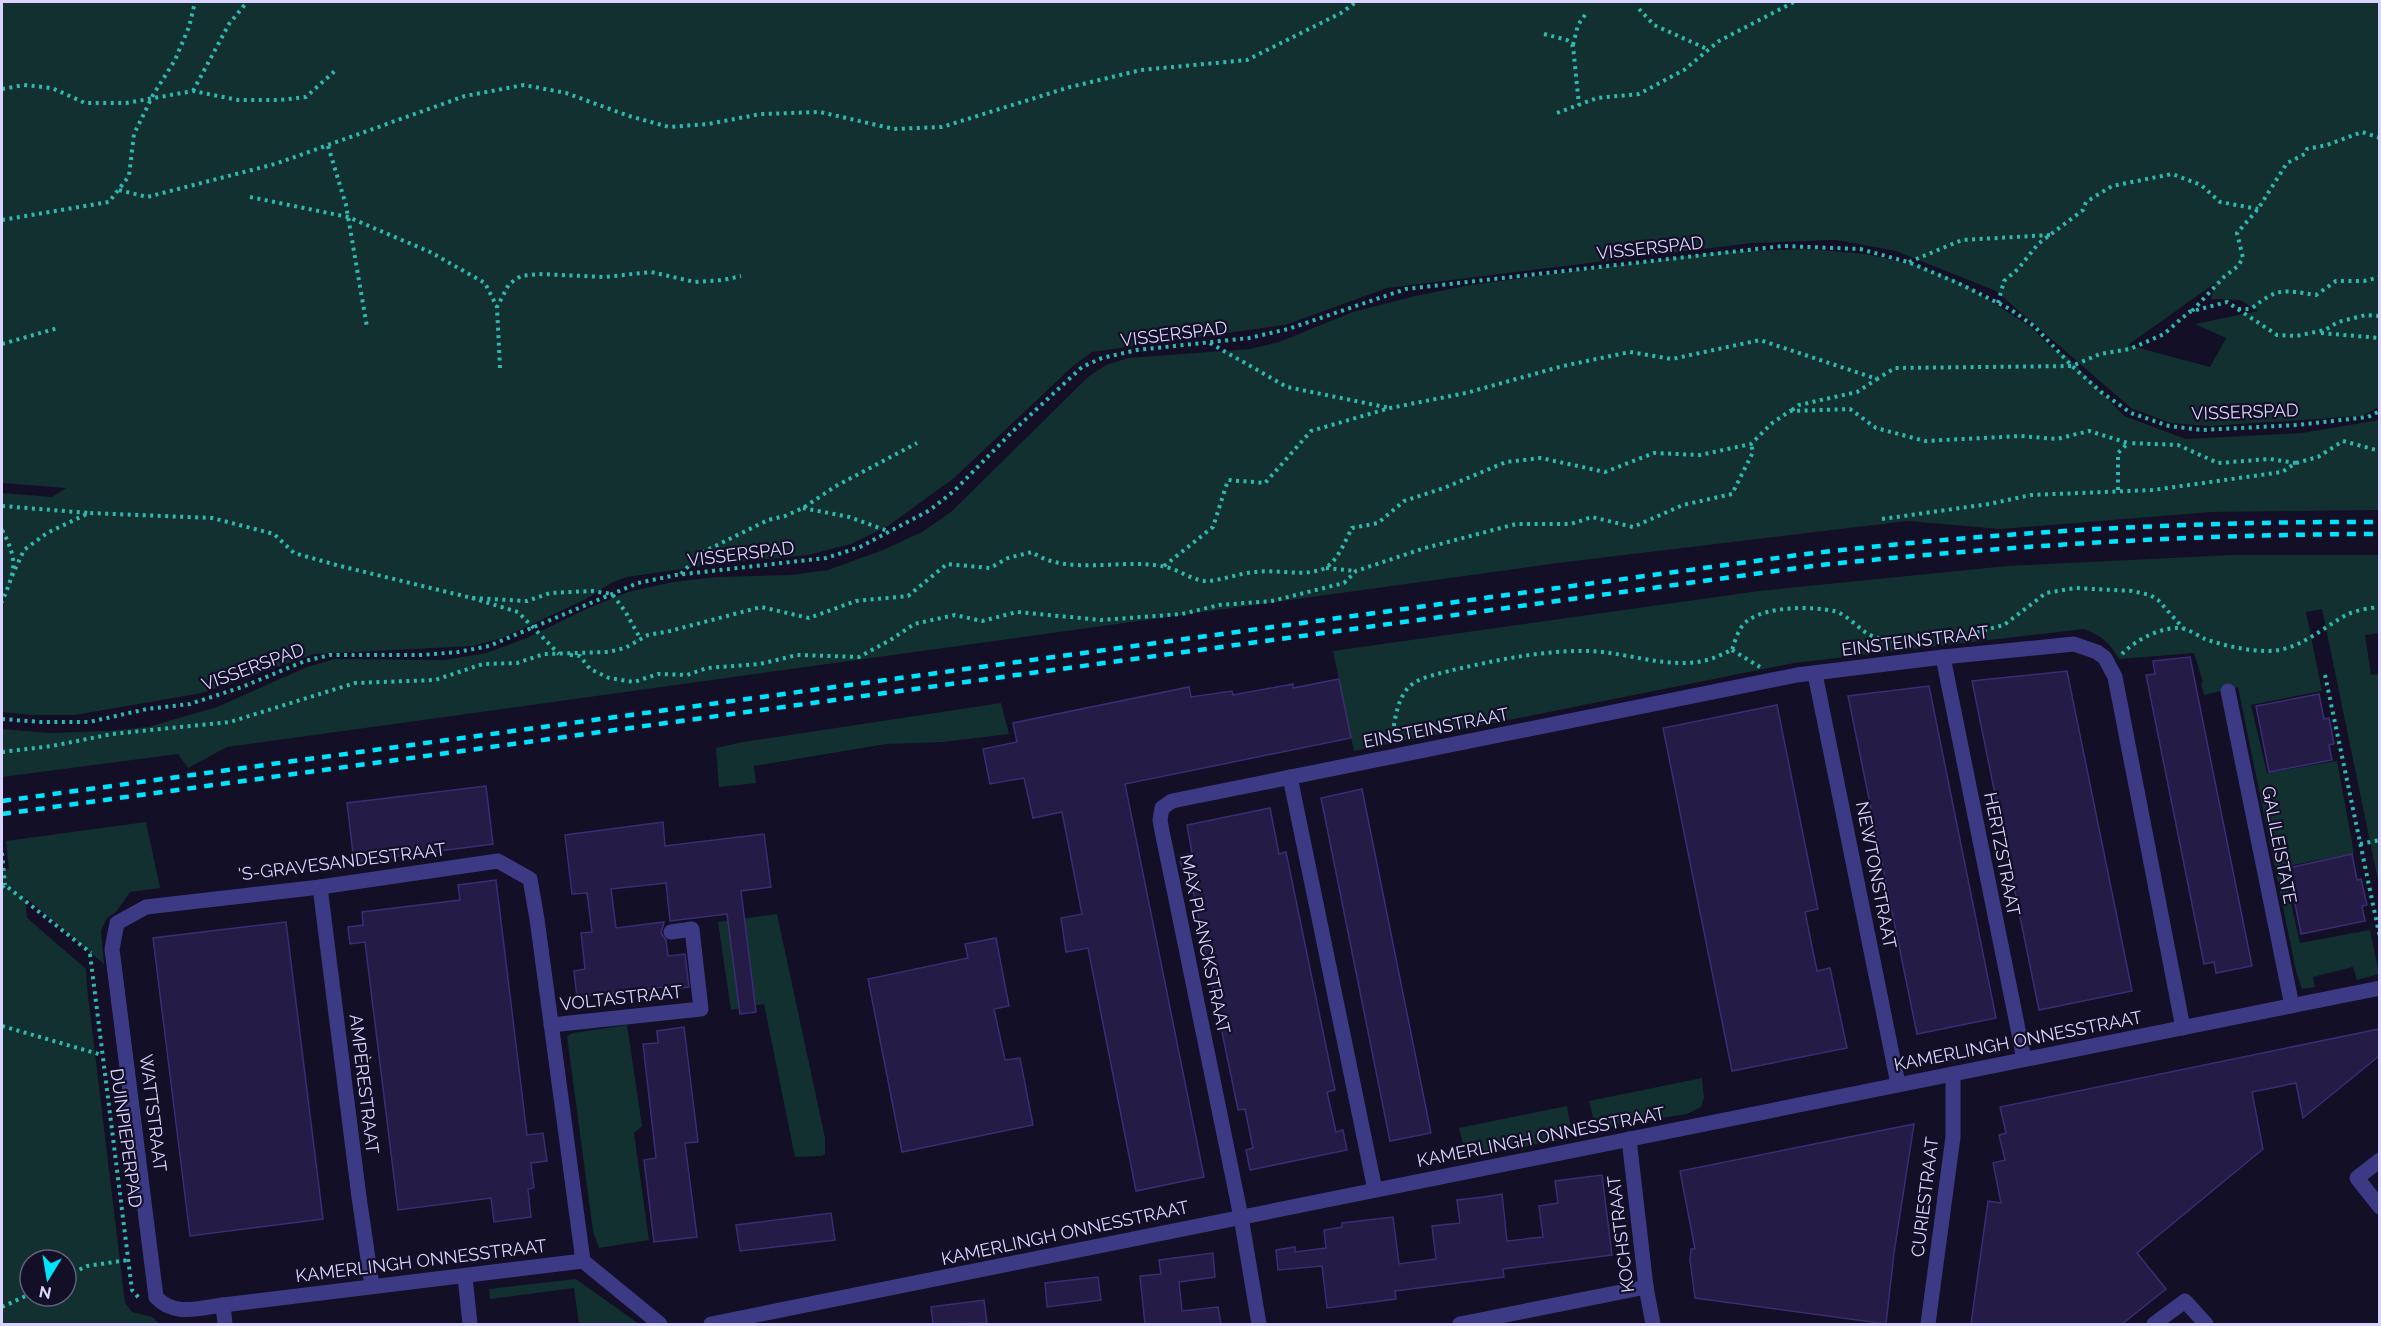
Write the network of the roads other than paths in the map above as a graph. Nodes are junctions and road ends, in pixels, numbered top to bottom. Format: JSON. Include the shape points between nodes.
{"nodes":[{"id":1,"x":1943,"y":657,"type":"junction"},
{"id":2,"x":1815,"y":674,"type":"junction"},
{"id":3,"x":2228,"y":691,"type":"dead end"},
{"id":4,"x":1357,"y":763,"type":"joint"},
{"id":5,"x":1290,"y":777,"type":"junction"},
{"id":6,"x":320,"y":887,"type":"junction"},
{"id":7,"x":537,"y":919,"type":"joint"},
{"id":8,"x":117,"y":923,"type":"joint"},
{"id":9,"x":671,"y":932,"type":"dead end"},
{"id":10,"x":2379,"y":988,"type":"edge"},
{"id":11,"x":2292,"y":1006,"type":"junction"},
{"id":12,"x":551,"y":1025,"type":"junction"},
{"id":13,"x":2183,"y":1028,"type":"junction"},
{"id":14,"x":2024,"y":1059,"type":"junction"},
{"id":15,"x":1953,"y":1074,"type":"junction"},
{"id":16,"x":1898,"y":1084,"type":"junction"},
{"id":17,"x":1629,"y":1139,"type":"junction"},
{"id":18,"x":2379,"y":1160,"type":"edge"},
{"id":19,"x":1375,"y":1190,"type":"junction"},
{"id":20,"x":2379,"y":1207,"type":"edge"},
{"id":21,"x":1241,"y":1217,"type":"junction"},
{"id":22,"x":583,"y":1261,"type":"junction"},
{"id":23,"x":465,"y":1277,"type":"junction"},
{"id":24,"x":372,"y":1286,"type":"junction"},
{"id":25,"x":1646,"y":1287,"type":"junction"},
{"id":26,"x":223,"y":1305,"type":"junction"},
{"id":27,"x":164,"y":1306,"type":"joint"},
{"id":28,"x":225,"y":1324,"type":"edge"},
{"id":29,"x":470,"y":1324,"type":"edge"},
{"id":30,"x":660,"y":1324,"type":"edge"},
{"id":31,"x":711,"y":1324,"type":"edge"},
{"id":32,"x":1259,"y":1324,"type":"edge"},
{"id":33,"x":1460,"y":1324,"type":"edge"},
{"id":34,"x":1653,"y":1324,"type":"edge"},
{"id":35,"x":1928,"y":1324,"type":"edge"},
{"id":36,"x":2154,"y":1324,"type":"edge"},
{"id":37,"x":2206,"y":1324,"type":"edge"}],
"edges":[{"from":1,"to":2,"type":"street","name":"EINSTEINSTRAAT"},
{"from":1,"to":13,"type":"street","name":"EINSTEINSTRAAT","via":[[2074,644],[2097,652],[2110,666]]},
{"from":1,"to":14,"type":"street","name":"HERTZSTRAAT"},
{"from":2,"to":4,"type":"street","name":"EINSTEINSTRAAT"},
{"from":2,"to":16,"type":"street","name":"NEWTONSTRAAT"},
{"from":3,"to":11,"type":"street","name":"GALILEISTATE"},
{"from":4,"to":5,"type":"street","name":"MAX PLANCKSTRAAT"},
{"from":5,"to":19,"type":"street"},
{"from":5,"to":21,"type":"street","name":"MAX PLANCKSTRAAT","via":[[1172,801],[1160,814]]},
{"from":6,"to":7,"type":"street","name":"'S-GRAVESANDESTRAAT","via":[[498,861],[530,879]]},
{"from":6,"to":8,"type":"street","name":"'S-GRAVESANDESTRAAT","via":[[146,907]]},
{"from":6,"to":24,"type":"street","name":"AMPÈRESTRAAT"},
{"from":7,"to":12,"type":"street","name":"VOLTASTRAAT"},
{"from":8,"to":27,"type":"street","name":"WATTSTRAAT","via":[[112,949],[156,1297]]},
{"from":9,"to":12,"type":"street","name":"VOLTASTRAAT","via":[[692,929],[701,1009]]},
{"from":10,"to":11,"type":"street","name":"KAMERLINGH ONNESSTRAAT"},
{"from":11,"to":13,"type":"street","name":"KAMERLINGH ONNESSTRAAT"},
{"from":12,"to":22,"type":"street","name":"VOLTASTRAAT"},
{"from":13,"to":14,"type":"street","name":"KAMERLINGH ONNESSTRAAT"},
{"from":14,"to":15,"type":"street","name":"KAMERLINGH ONNESSTRAAT"},
{"from":15,"to":16,"type":"street","name":"KAMERLINGH ONNESSTRAAT"},
{"from":15,"to":35,"type":"street","name":"CURIESTRAAT","via":[[1953,1137]]},
{"from":16,"to":17,"type":"street","name":"KAMERLINGH ONNESSTRAAT"},
{"from":17,"to":19,"type":"street","name":"KAMERLINGH ONNESSTRAAT"},
{"from":17,"to":25,"type":"street","name":"KOCHSTRAAT"},
{"from":18,"to":20,"type":"street","via":[[2357,1178]]},
{"from":19,"to":21,"type":"street","name":"KAMERLINGH ONNESSTRAAT"},
{"from":21,"to":31,"type":"street","name":"KAMERLINGH ONNESSTRAAT"},
{"from":21,"to":32,"type":"street"},
{"from":22,"to":23,"type":"street","name":"KAMERLINGH ONNESSTRAAT"},
{"from":22,"to":30,"type":"street"},
{"from":23,"to":24,"type":"street","name":"KAMERLINGH ONNESSTRAAT"},
{"from":23,"to":29,"type":"street"},
{"from":24,"to":26,"type":"street","name":"KAMERLINGH ONNESSTRAAT"},
{"from":25,"to":33,"type":"street"},
{"from":25,"to":34,"type":"street","name":"KOCHSTRAAT"},
{"from":26,"to":27,"type":"street","name":"KAMERLINGH ONNESSTRAAT","via":[[174,1310]]},
{"from":26,"to":28,"type":"street"},
{"from":36,"to":37,"type":"street","via":[[2185,1301]]}]}
